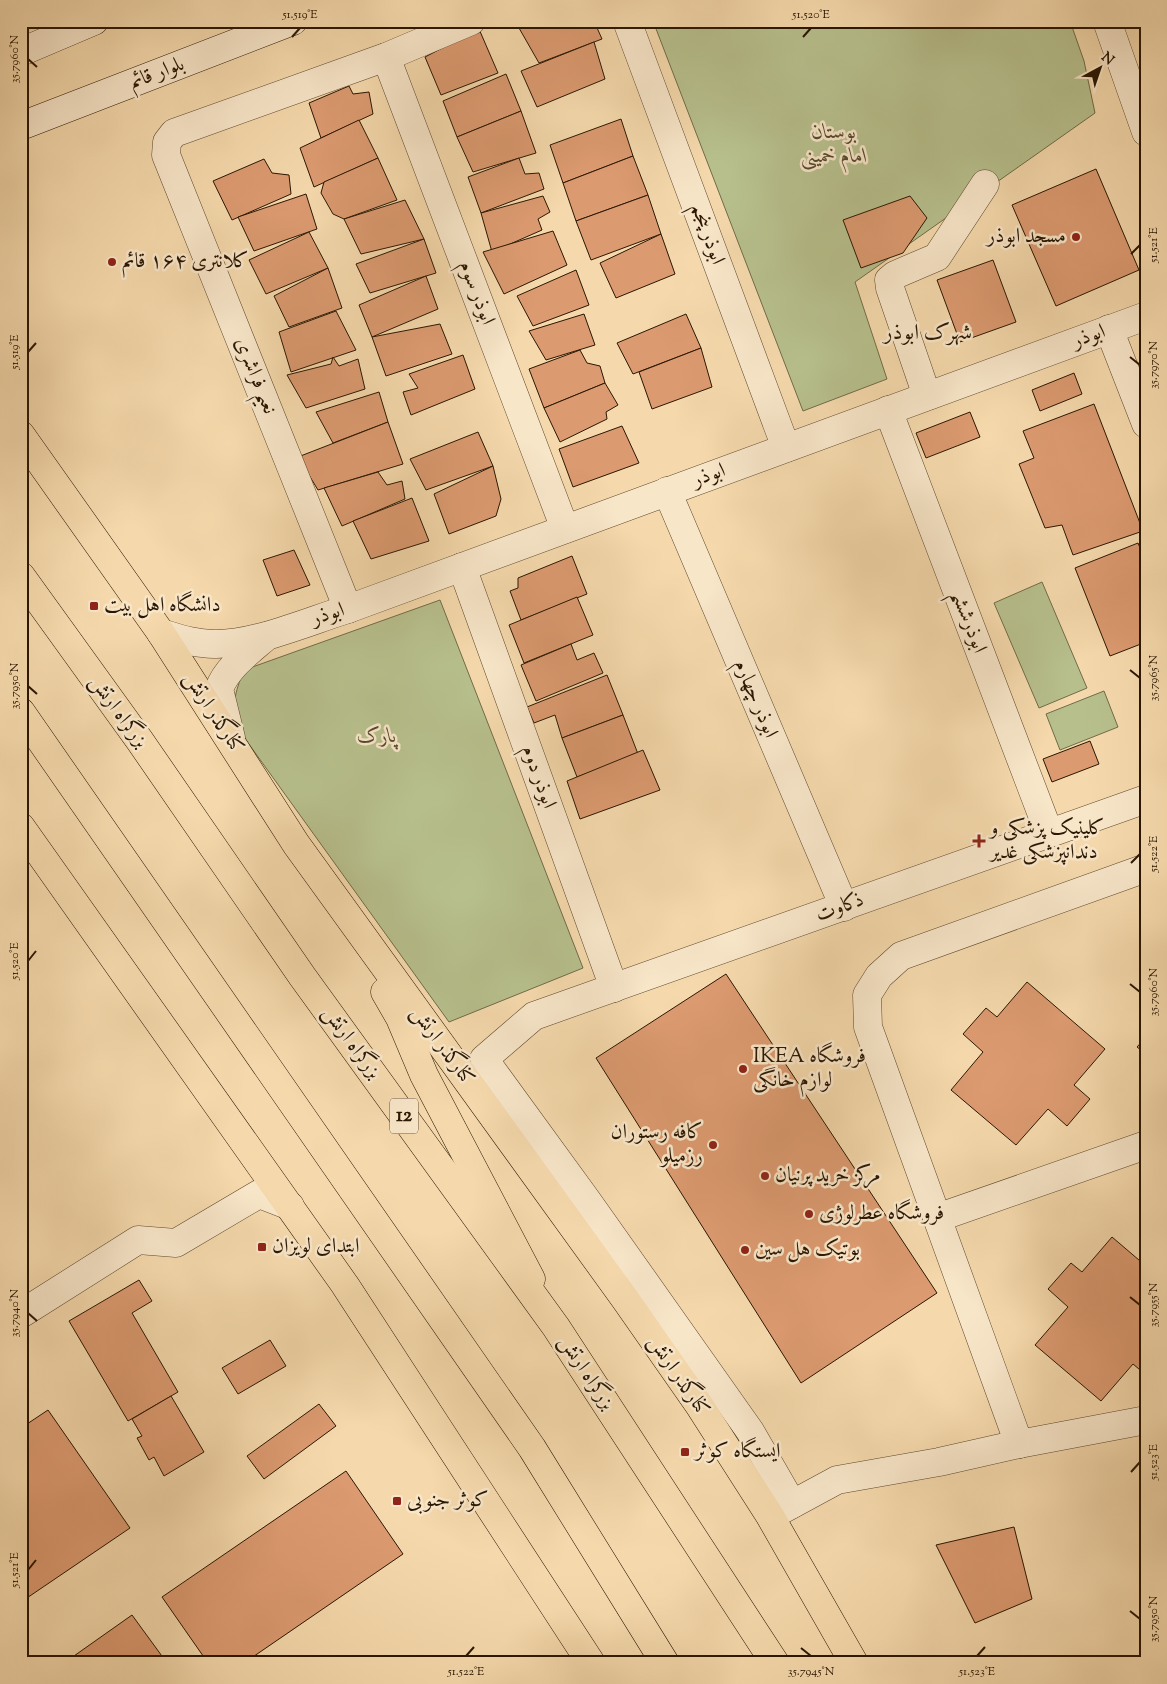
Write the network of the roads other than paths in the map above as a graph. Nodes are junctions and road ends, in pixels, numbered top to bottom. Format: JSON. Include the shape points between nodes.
{"nodes":[{"id":1,"x":94,"y":21,"type":"edge"},
{"id":2,"x":293,"y":21,"type":"edge"},
{"id":3,"x":471,"y":21,"type":"edge"},
{"id":4,"x":627,"y":21,"type":"edge"},
{"id":5,"x":1107,"y":21,"type":"edge"},
{"id":6,"x":21,"y":52,"type":"edge"},
{"id":7,"x":386,"y":57,"type":"junction"},
{"id":8,"x":21,"y":126,"type":"edge"},
{"id":9,"x":1146,"y":132,"type":"edge"},
{"id":10,"x":985,"y":184,"type":"dead end"},
{"id":11,"x":1146,"y":316,"type":"edge"},
{"id":12,"x":1109,"y":329,"type":"junction"},
{"id":13,"x":926,"y":396,"type":"junction"},
{"id":14,"x":888,"y":410,"type":"junction"},
{"id":15,"x":1146,"y":424,"type":"edge"},
{"id":16,"x":21,"y":435,"type":"edge"},
{"id":17,"x":786,"y":448,"type":"junction"},
{"id":18,"x":667,"y":492,"type":"junction"},
{"id":19,"x":565,"y":529,"type":"junction"},
{"id":20,"x":462,"y":567,"type":"junction"},
{"id":21,"x":21,"y":576,"type":"edge"},
{"id":22,"x":348,"y":609,"type":"junction"},
{"id":23,"x":161,"y":633,"type":"junction"},
{"id":24,"x":270,"y":634,"type":"junction"},
{"id":25,"x":21,"y":712,"type":"edge"},
{"id":26,"x":232,"y":741,"type":"junction"},
{"id":27,"x":1146,"y":799,"type":"edge"},
{"id":28,"x":21,"y":827,"type":"edge"},
{"id":29,"x":1049,"y":833,"type":"junction"},
{"id":30,"x":296,"y":844,"type":"junction"},
{"id":31,"x":1146,"y":868,"type":"edge"},
{"id":32,"x":844,"y":907,"type":"junction"},
{"id":33,"x":614,"y":988,"type":"junction"},
{"id":34,"x":1146,"y":1145,"type":"edge"},
{"id":35,"x":290,"y":1206,"type":"junction"},
{"id":36,"x":937,"y":1218,"type":"junction"},
{"id":37,"x":21,"y":1314,"type":"edge"},
{"id":38,"x":556,"y":1327,"type":"junction"},
{"id":39,"x":1146,"y":1420,"type":"edge"},
{"id":40,"x":1019,"y":1444,"type":"junction"},
{"id":41,"x":781,"y":1510,"type":"junction"},
{"id":42,"x":591,"y":1663,"type":"edge"},
{"id":43,"x":665,"y":1663,"type":"edge"},
{"id":44,"x":775,"y":1663,"type":"edge"},
{"id":45,"x":854,"y":1663,"type":"edge"}],
"edges":[{"from":1,"to":6,"type":"street"},
{"from":2,"to":8,"type":"street","name":"بلوار قائم"},
{"from":3,"to":7,"type":"street"},
{"from":4,"to":17,"type":"street","name":"ابوذر پنجم"},
{"from":5,"to":9,"type":"street"},
{"from":7,"to":19,"type":"street","name":"ابوذر سوم"},
{"from":7,"to":22,"type":"street","name":"نعیم فراشری","via":[[174,132],[167,142],[166,155]]},
{"from":10,"to":13,"type":"street","via":[[937,257],[889,280]]},
{"from":11,"to":12,"type":"street","name":"ابوذر"},
{"from":12,"to":13,"type":"street","name":"ابوذر"},
{"from":12,"to":15,"type":"street"},
{"from":13,"to":14,"type":"street","name":"ابوذر"},
{"from":14,"to":17,"type":"street","name":"ابوذر"},
{"from":14,"to":29,"type":"street","name":"ابوذرششم"},
{"from":16,"to":23,"type":"main road","name":"کنارگذر ارتش"},
{"from":17,"to":18,"type":"street","name":"ابوذر"},
{"from":18,"to":19,"type":"street","name":"ابوذر"},
{"from":18,"to":32,"type":"street","name":"ابوذر چهارم"},
{"from":19,"to":20,"type":"street","name":"ابوذر"},
{"from":20,"to":22,"type":"street","name":"ابوذر"},
{"from":20,"to":33,"type":"street","name":"ابوذر دوم"},
{"from":21,"to":38,"type":"main road","name":"بزرگراه ارتش","number":"12","via":[[140,741],[302,976]]},
{"from":22,"to":24,"type":"street","name":"ابوذر"},
{"from":23,"to":24,"type":"street","name":"ابوذر","via":[[191,642],[214,644]]},
{"from":23,"to":26,"type":"main road","name":"کنارگذر ارتش"},
{"from":24,"to":26,"type":"street","via":[[239,662],[219,689]]},
{"from":25,"to":43,"type":"main road","via":[[532,1448]]},
{"from":26,"to":30,"type":"main road","name":"کنارگذر ارتش"},
{"from":27,"to":29,"type":"street","name":"ذکاوت"},
{"from":28,"to":35,"type":"main road"},
{"from":29,"to":32,"type":"street","name":"ذکاوت"},
{"from":30,"to":38,"type":"main road","via":[[400,1018],[424,1075]]},
{"from":30,"to":41,"type":"main road","name":"کنارگذر ارتش","via":[[699,1405]]},
{"from":31,"to":36,"type":"street","via":[[901,956],[879,976],[867,995],[868,1027]]},
{"from":32,"to":33,"type":"street","name":"ذکاوت"},
{"from":33,"to":41,"type":"street","name":"ذکاوت","via":[[534,1016],[484,1059],[750,1431]]},
{"from":34,"to":36,"type":"street"},
{"from":35,"to":37,"type":"street","via":[[259,1194],[176,1243],[138,1240]]},
{"from":35,"to":42,"type":"main road"},
{"from":36,"to":40,"type":"street"},
{"from":38,"to":44,"type":"main road","name":"بزرگراه ارتش","number":"12"},
{"from":39,"to":40,"type":"street"},
{"from":40,"to":41,"type":"street","via":[[837,1480]]},
{"from":41,"to":45,"type":"main road","name":"کنارگذر ارتش"}]}
